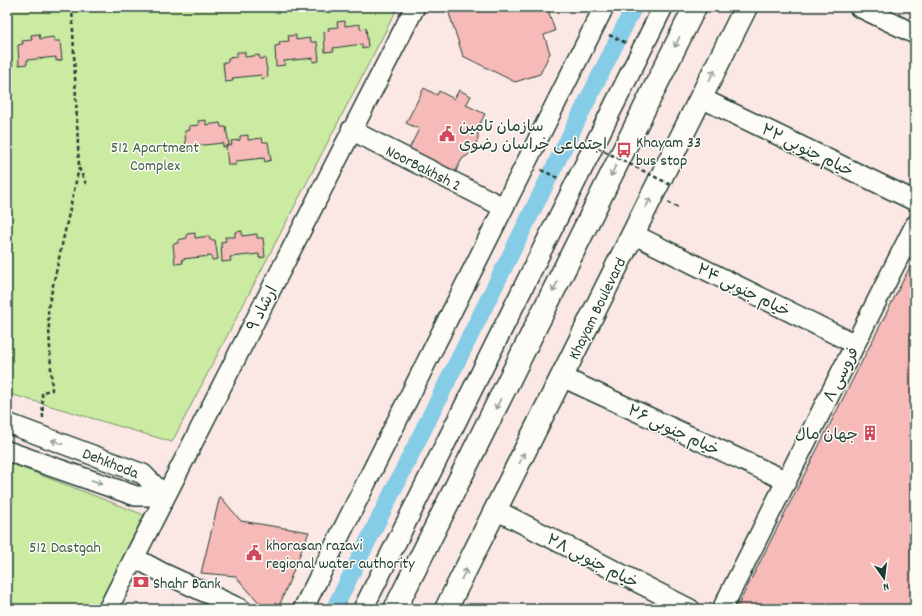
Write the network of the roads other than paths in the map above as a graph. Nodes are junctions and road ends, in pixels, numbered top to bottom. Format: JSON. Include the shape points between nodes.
{"nodes":[{"id":1,"x":415,"y":7,"type":"edge"},
{"id":2,"x":604,"y":7,"type":"edge"},
{"id":3,"x":663,"y":7,"type":"edge"},
{"id":4,"x":695,"y":7,"type":"edge"},
{"id":5,"x":746,"y":7,"type":"edge"},
{"id":6,"x":859,"y":7,"type":"edge"},
{"id":7,"x":915,"y":34,"type":"edge"},
{"id":8,"x":701,"y":98,"type":"junction"},
{"id":9,"x":351,"y":130,"type":"junction"},
{"id":10,"x":915,"y":201,"type":"edge"},
{"id":11,"x":497,"y":204,"type":"dead end"},
{"id":12,"x":915,"y":225,"type":"edge"},
{"id":13,"x":633,"y":234,"type":"junction"},
{"id":14,"x":855,"y":344,"type":"junction"},
{"id":15,"x":562,"y":377,"type":"junction"},
{"id":16,"x":7,"y":423,"type":"edge"},
{"id":17,"x":7,"y":451,"type":"edge"},
{"id":18,"x":787,"y":481,"type":"junction"},
{"id":19,"x":165,"y":496,"type":"junction"},
{"id":20,"x":496,"y":510,"type":"junction"},
{"id":21,"x":135,"y":558,"type":"junction"},
{"id":22,"x":108,"y":609,"type":"edge"},
{"id":23,"x":241,"y":609,"type":"edge"},
{"id":24,"x":304,"y":609,"type":"edge"},
{"id":25,"x":363,"y":609,"type":"edge"},
{"id":26,"x":395,"y":609,"type":"edge"},
{"id":27,"x":446,"y":609,"type":"edge"},
{"id":28,"x":690,"y":609,"type":"edge"},
{"id":29,"x":722,"y":609,"type":"edge"}],
"edges":[{"from":1,"to":9,"type":"street","name":"ارشاد ۹"},
{"from":2,"to":24,"type":"street"},
{"from":3,"to":25,"type":"street"},
{"from":4,"to":26,"type":"main road","one_way":true},
{"from":8,"to":5,"type":"main road","name":"Khayam Boulevard","one_way":true},
{"from":6,"to":7,"type":"street"},
{"from":8,"to":10,"type":"street","name":"خیام جنوبی ۲۲"},
{"from":13,"to":8,"type":"main road","name":"Khayam Boulevard","one_way":true},
{"from":9,"to":11,"type":"street","name":"NoorBakhsh 2"},
{"from":9,"to":19,"type":"street","name":"ارشاد ۹"},
{"from":12,"to":14,"type":"street","name":"فروسی ۸"},
{"from":13,"to":14,"type":"street","name":"خیام جنوبی ۲۴"},
{"from":13,"to":15,"type":"main road","name":"Khayam Boulevard"},
{"from":14,"to":18,"type":"street","name":"فروسی ۸"},
{"from":15,"to":18,"type":"street","name":"خیام جنوبی ۲۶"},
{"from":20,"to":15,"type":"main road","name":"Khayam Boulevard","one_way":true},
{"from":19,"to":16,"type":"street","name":"Dehkhoda","one_way":true,"via":[[143,474]]},
{"from":17,"to":19,"type":"street","name":"Dehkhoda","one_way":true,"via":[[136,496]]},
{"from":18,"to":29,"type":"street","name":"فروسی ۸"},
{"from":19,"to":21,"type":"street","name":"ارشاد ۹"},
{"from":27,"to":20,"type":"main road","name":"Khayam Boulevard","one_way":true},
{"from":20,"to":28,"type":"street","name":"خیام جنوبی ۲۸"},
{"from":21,"to":22,"type":"street","name":"ارشاد ۹"},
{"from":21,"to":23,"type":"street"}]}
